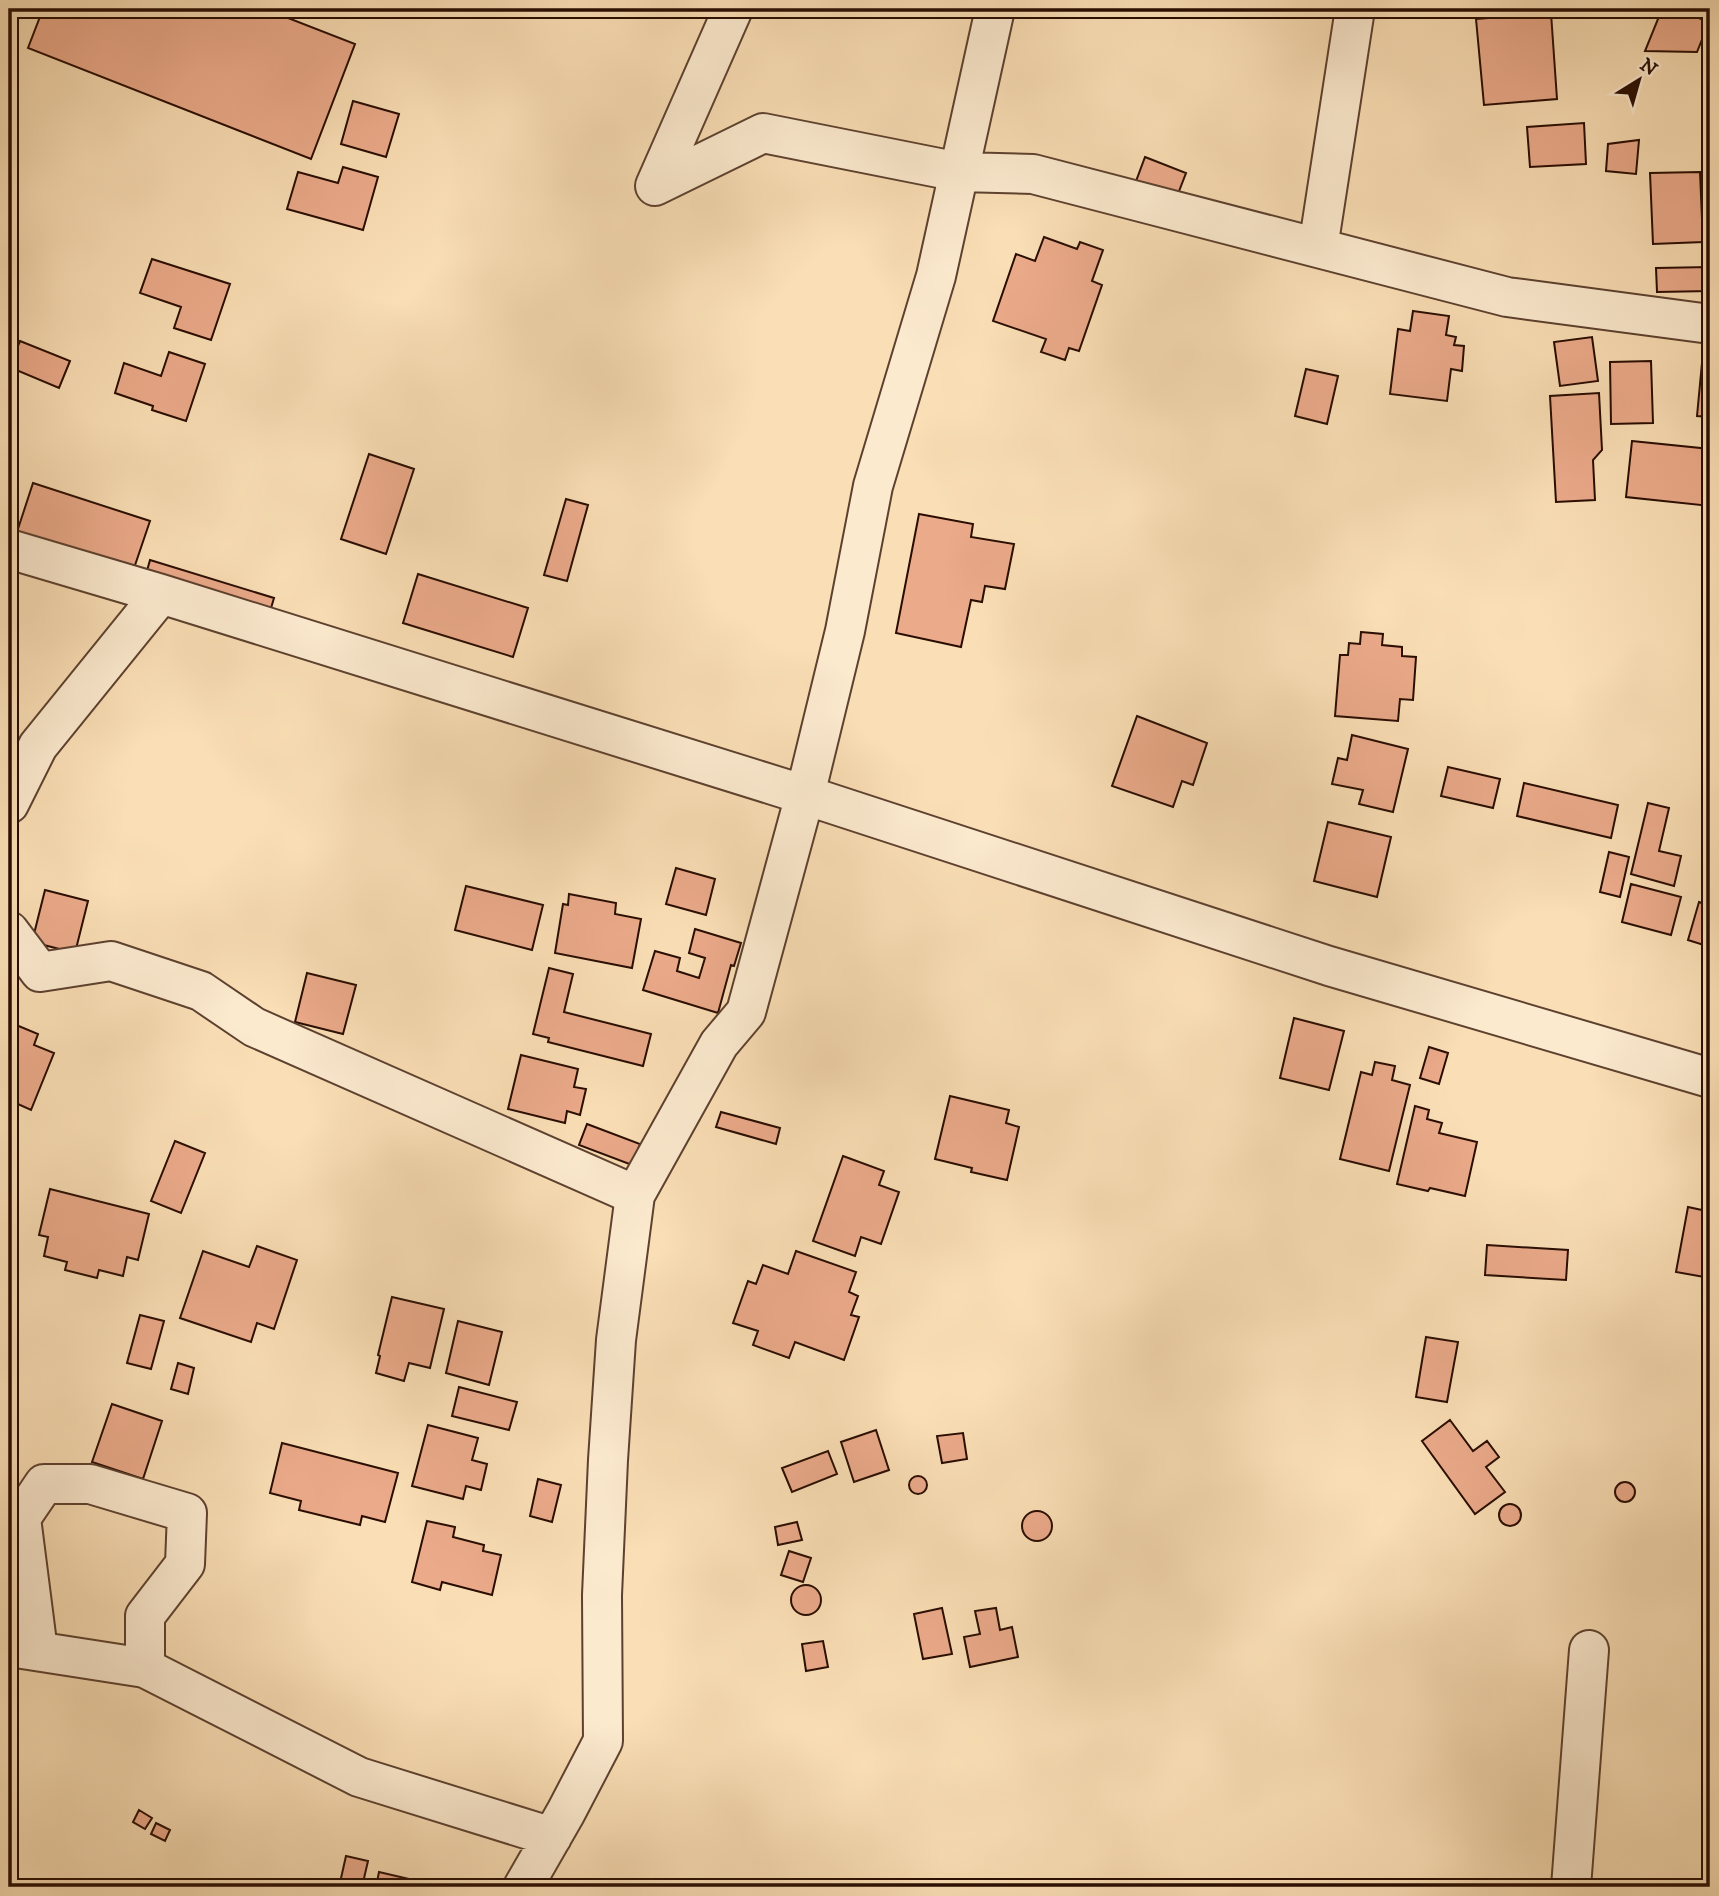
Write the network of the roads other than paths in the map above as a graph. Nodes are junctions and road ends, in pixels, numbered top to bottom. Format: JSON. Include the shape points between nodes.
{"nodes":[{"id":1,"x":733,"y":9,"type":"edge"},
{"id":2,"x":995,"y":9,"type":"edge"},
{"id":3,"x":1355,"y":9,"type":"edge"},
{"id":4,"x":959,"y":172,"type":"junction"},
{"id":5,"x":1318,"y":248,"type":"junction"},
{"id":6,"x":1710,"y":324,"type":"edge"},
{"id":7,"x":9,"y":549,"type":"edge"},
{"id":8,"x":162,"y":594,"type":"junction"},
{"id":9,"x":805,"y":795,"type":"junction"},
{"id":10,"x":9,"y":804,"type":"edge"},
{"id":11,"x":9,"y":931,"type":"edge"},
{"id":12,"x":1710,"y":1078,"type":"edge"},
{"id":13,"x":635,"y":1195,"type":"junction"},
{"id":14,"x":1589,"y":1650,"type":"dead end"},
{"id":15,"x":145,"y":1668,"type":"junction"},
{"id":16,"x":552,"y":1837,"type":"junction"},
{"id":17,"x":523,"y":1887,"type":"edge"},
{"id":18,"x":1571,"y":1887,"type":"edge"}],
"edges":[{"from":1,"to":4,"type":"street","via":[[655,186],[763,133]]},
{"from":2,"to":4,"type":"street"},
{"from":3,"to":5,"type":"street"},
{"from":4,"to":5,"type":"street","via":[[1033,174]]},
{"from":4,"to":9,"type":"street","via":[[936,275],[873,485],[845,631]]},
{"from":5,"to":6,"type":"street","via":[[1507,297]]},
{"from":7,"to":8,"type":"street"},
{"from":8,"to":9,"type":"street"},
{"from":8,"to":10,"type":"street","via":[[38,746]]},
{"from":9,"to":12,"type":"street","via":[[1329,966]]},
{"from":9,"to":13,"type":"street","via":[[746,1012],[719,1044]]},
{"from":11,"to":13,"type":"street","via":[[40,972],[111,961],[201,991],[254,1027]]},
{"from":13,"to":16,"type":"street","via":[[616,1340],[608,1460],[602,1595],[603,1741]]},
{"from":14,"to":18,"type":"street"},
{"from":15,"to":15,"type":"street","via":[[27,1650],[21,1518],[44,1483],[90,1484],[187,1513],[185,1564],[145,1616]]},
{"from":15,"to":16,"type":"street","via":[[359,1777]]},
{"from":16,"to":17,"type":"street"}]}
